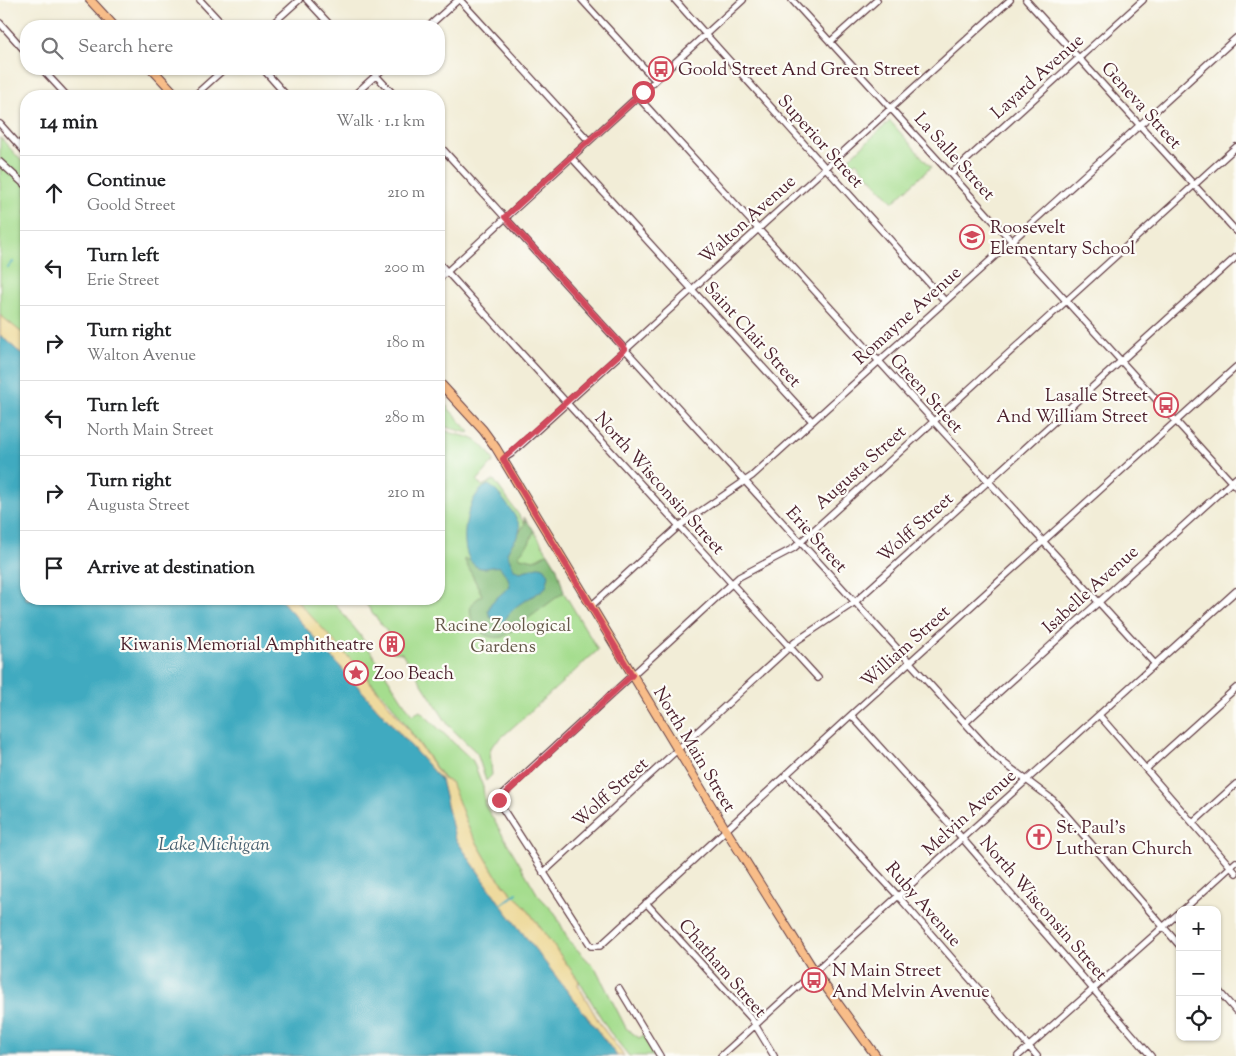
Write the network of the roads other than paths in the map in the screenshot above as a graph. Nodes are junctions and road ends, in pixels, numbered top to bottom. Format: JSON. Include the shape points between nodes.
{"nodes":[{"id":1,"x":90,"y":0,"type":"edge"},
{"id":2,"x":200,"y":0,"type":"edge"},
{"id":3,"x":299,"y":0,"type":"edge"},
{"id":4,"x":307,"y":0,"type":"edge"},
{"id":5,"x":459,"y":0,"type":"edge"},
{"id":6,"x":582,"y":0,"type":"edge"},
{"id":7,"x":675,"y":0,"type":"edge"},
{"id":8,"x":743,"y":0,"type":"edge"},
{"id":9,"x":792,"y":0,"type":"edge"},
{"id":10,"x":877,"y":0,"type":"edge"},
{"id":11,"x":1010,"y":0,"type":"edge"},
{"id":12,"x":1026,"y":0,"type":"edge"},
{"id":13,"x":1143,"y":0,"type":"edge"},
{"id":14,"x":108,"y":20,"type":"edge"},
{"id":15,"x":218,"y":20,"type":"edge"},
{"id":16,"x":277,"y":20,"type":"edge"},
{"id":17,"x":325,"y":20,"type":"edge"},
{"id":18,"x":437,"y":20,"type":"edge"},
{"id":19,"x":0,"y":23,"type":"edge"},
{"id":20,"x":706,"y":34,"type":"junction"},
{"id":21,"x":1236,"y":38,"type":"edge"},
{"id":22,"x":830,"y":42,"type":"junction"},
{"id":23,"x":20,"y":45,"type":"edge"},
{"id":24,"x":1079,"y":58,"type":"junction"},
{"id":25,"x":48,"y":75,"type":"edge"},
{"id":26,"x":158,"y":75,"type":"edge"},
{"id":27,"x":217,"y":75,"type":"edge"},
{"id":28,"x":268,"y":75,"type":"edge"},
{"id":29,"x":376,"y":76,"type":"joint"},
{"id":30,"x":656,"y":80,"type":"junction"},
{"id":31,"x":61,"y":90,"type":"edge"},
{"id":32,"x":171,"y":90,"type":"edge"},
{"id":33,"x":201,"y":90,"type":"edge"},
{"id":34,"x":282,"y":90,"type":"edge"},
{"id":35,"x":361,"y":90,"type":"edge"},
{"id":36,"x":389,"y":90,"type":"edge"},
{"id":37,"x":638,"y":96,"type":"junction"},
{"id":38,"x":891,"y":108,"type":"junction"},
{"id":39,"x":0,"y":124,"type":"edge"},
{"id":40,"x":1139,"y":125,"type":"junction"},
{"id":41,"x":589,"y":141,"type":"junction"},
{"id":42,"x":20,"y":146,"type":"edge"},
{"id":43,"x":1236,"y":147,"type":"edge"},
{"id":44,"x":445,"y":151,"type":"edge"},
{"id":45,"x":571,"y":157,"type":"junction"},
{"id":46,"x":0,"y":162,"type":"edge"},
{"id":47,"x":824,"y":168,"type":"junction"},
{"id":48,"x":951,"y":174,"type":"junction"},
{"id":49,"x":20,"y":180,"type":"edge"},
{"id":50,"x":1194,"y":185,"type":"junction"},
{"id":51,"x":505,"y":217,"type":"junction"},
{"id":52,"x":758,"y":229,"type":"junction"},
{"id":53,"x":1236,"y":231,"type":"edge"},
{"id":54,"x":1012,"y":240,"type":"junction"},
{"id":55,"x":1236,"y":257,"type":"edge"},
{"id":56,"x":446,"y":272,"type":"joint"},
{"id":57,"x":692,"y":289,"type":"junction"},
{"id":58,"x":945,"y":301,"type":"junction"},
{"id":59,"x":1066,"y":301,"type":"junction"},
{"id":60,"x":625,"y":349,"type":"junction"},
{"id":61,"x":878,"y":361,"type":"junction"},
{"id":62,"x":1121,"y":362,"type":"junction"},
{"id":63,"x":1236,"y":368,"type":"edge"},
{"id":64,"x":445,"y":389,"type":"edge"},
{"id":65,"x":567,"y":404,"type":"junction"},
{"id":66,"x":812,"y":421,"type":"junction"},
{"id":67,"x":933,"y":422,"type":"junction"},
{"id":68,"x":1176,"y":422,"type":"junction"},
{"id":69,"x":503,"y":459,"type":"junction"},
{"id":70,"x":1234,"y":480,"type":"edge"},
{"id":71,"x":745,"y":481,"type":"junction"},
{"id":72,"x":988,"y":482,"type":"junction"},
{"id":73,"x":1236,"y":487,"type":"edge"},
{"id":74,"x":679,"y":526,"type":"junction"},
{"id":75,"x":800,"y":542,"type":"junction"},
{"id":76,"x":1043,"y":542,"type":"junction"},
{"id":77,"x":732,"y":584,"type":"junction"},
{"id":78,"x":1236,"y":591,"type":"edge"},
{"id":79,"x":855,"y":602,"type":"junction"},
{"id":80,"x":1098,"y":602,"type":"junction"},
{"id":81,"x":591,"y":606,"type":"junction"},
{"id":82,"x":789,"y":647,"type":"junction"},
{"id":83,"x":910,"y":663,"type":"junction"},
{"id":84,"x":1154,"y":664,"type":"junction"},
{"id":85,"x":632,"y":675,"type":"junction"},
{"id":86,"x":818,"y":678,"type":"dead end"},
{"id":87,"x":1236,"y":688,"type":"edge"},
{"id":88,"x":851,"y":715,"type":"junction"},
{"id":89,"x":1099,"y":715,"type":"junction"},
{"id":90,"x":965,"y":723,"type":"junction"},
{"id":91,"x":678,"y":750,"type":"junction"},
{"id":92,"x":1146,"y":769,"type":"junction"},
{"id":93,"x":786,"y":774,"type":"junction"},
{"id":94,"x":1027,"y":780,"type":"junction"},
{"id":95,"x":1236,"y":784,"type":"edge"},
{"id":96,"x":1193,"y":824,"type":"junction"},
{"id":97,"x":726,"y":830,"type":"junction"},
{"id":98,"x":962,"y":838,"type":"junction"},
{"id":99,"x":1236,"y":862,"type":"edge"},
{"id":100,"x":1230,"y":867,"type":"junction"},
{"id":101,"x":543,"y":874,"type":"junction"},
{"id":102,"x":1236,"y":874,"type":"edge"},
{"id":103,"x":898,"y":896,"type":"junction"},
{"id":104,"x":646,"y":903,"type":"junction"},
{"id":105,"x":1187,"y":906,"type":"edge"},
{"id":106,"x":1176,"y":916,"type":"edge"},
{"id":107,"x":1164,"y":927,"type":"junction"},
{"id":108,"x":1176,"y":941,"type":"edge"},
{"id":109,"x":815,"y":972,"type":"junction"},
{"id":110,"x":618,"y":988,"type":"dead end"},
{"id":111,"x":1094,"y":989,"type":"junction"},
{"id":112,"x":1221,"y":994,"type":"edge"},
{"id":113,"x":1236,"y":1011,"type":"edge"},
{"id":114,"x":755,"y":1026,"type":"junction"},
{"id":115,"x":1029,"y":1046,"type":"junction"},
{"id":116,"x":660,"y":1056,"type":"edge"},
{"id":117,"x":721,"y":1056,"type":"edge"},
{"id":118,"x":774,"y":1056,"type":"edge"},
{"id":119,"x":876,"y":1056,"type":"edge"},
{"id":120,"x":1018,"y":1056,"type":"edge"},
{"id":121,"x":1037,"y":1056,"type":"edge"},
{"id":122,"x":1151,"y":1056,"type":"edge"}],
"edges":[{"from":1,"to":14,"type":"main road"},
{"from":2,"to":15,"type":"street"},
{"from":3,"to":16,"type":"street"},
{"from":4,"to":17,"type":"street"},
{"from":5,"to":18,"type":"street"},
{"from":5,"to":41,"type":"street"},
{"from":6,"to":30,"type":"street"},
{"from":7,"to":20,"type":"street","name":"Superior Street"},
{"from":8,"to":20,"type":"street"},
{"from":9,"to":22,"type":"street","name":"La Salle Street"},
{"from":10,"to":22,"type":"street"},
{"from":11,"to":38,"type":"street","name":"Walton Avenue"},
{"from":12,"to":24,"type":"street","name":"Geneva Street"},
{"from":13,"to":24,"type":"street","name":"Layard Avenue"},
{"from":19,"to":23,"type":"street"},
{"from":20,"to":30,"type":"street"},
{"from":20,"to":47,"type":"street","name":"Superior Street"},
{"from":21,"to":40,"type":"street","name":"Romayne Avenue"},
{"from":22,"to":38,"type":"street","name":"La Salle Street"},
{"from":24,"to":40,"type":"street","name":"Geneva Street"},
{"from":24,"to":48,"type":"street","name":"Layard Avenue"},
{"from":25,"to":31,"type":"street"},
{"from":26,"to":32,"type":"main road"},
{"from":27,"to":33,"type":"street"},
{"from":28,"to":34,"type":"street"},
{"from":29,"to":35,"type":"street"},
{"from":29,"to":36,"type":"street"},
{"from":30,"to":37,"type":"street"},
{"from":37,"to":41,"type":"street"},
{"from":37,"to":52,"type":"street","name":"Green Street"},
{"from":38,"to":47,"type":"street","name":"Walton Avenue"},
{"from":38,"to":48,"type":"street","name":"La Salle Street"},
{"from":39,"to":42,"type":"street"},
{"from":40,"to":50,"type":"street","name":"Geneva Street"},
{"from":40,"to":54,"type":"street","name":"Romayne Avenue"},
{"from":41,"to":45,"type":"street"},
{"from":43,"to":50,"type":"street","name":"Augusta Street"},
{"from":44,"to":51,"type":"street","name":"Erie Street"},
{"from":45,"to":51,"type":"street"},
{"from":45,"to":57,"type":"street","name":"Saint Clair Street"},
{"from":46,"to":49,"type":"street"},
{"from":47,"to":52,"type":"street","name":"Walton Avenue"},
{"from":47,"to":58,"type":"street","name":"Superior Street"},
{"from":48,"to":54,"type":"street","name":"La Salle Street"},
{"from":50,"to":53,"type":"street","name":"Geneva Street"},
{"from":50,"to":59,"type":"street","name":"Augusta Street"},
{"from":51,"to":56,"type":"street"},
{"from":51,"to":60,"type":"street","name":"Erie Street"},
{"from":52,"to":57,"type":"street","name":"Walton Avenue"},
{"from":52,"to":61,"type":"street","name":"Green Street"},
{"from":54,"to":58,"type":"street","name":"Romayne Avenue"},
{"from":54,"to":59,"type":"street","name":"La Salle Street"},
{"from":55,"to":62,"type":"street","name":"Wolff Street"},
{"from":56,"to":65,"type":"street","name":"North Wisconsin Street"},
{"from":57,"to":60,"type":"street","name":"Walton Avenue"},
{"from":57,"to":66,"type":"street","name":"Saint Clair Street"},
{"from":58,"to":61,"type":"street","name":"Romayne Avenue"},
{"from":59,"to":62,"type":"street","name":"La Salle Street"},
{"from":59,"to":67,"type":"street","name":"Augusta Street"},
{"from":60,"to":65,"type":"street","name":"Walton Avenue"},
{"from":60,"to":71,"type":"street","name":"Erie Street"},
{"from":61,"to":66,"type":"street","name":"Romayne Avenue"},
{"from":61,"to":67,"type":"street","name":"Green Street"},
{"from":62,"to":68,"type":"street","name":"La Salle Street"},
{"from":62,"to":72,"type":"street","name":"Wolff Street"},
{"from":63,"to":68,"type":"street","name":"William Street"},
{"from":64,"to":69,"type":"main road","name":"North Main Street","via":[[483,430]]},
{"from":65,"to":69,"type":"street","name":"Walton Avenue"},
{"from":65,"to":74,"type":"street","name":"North Wisconsin Street"},
{"from":66,"to":71,"type":"street","name":"Romayne Avenue"},
{"from":67,"to":72,"type":"street","name":"Green Street"},
{"from":67,"to":75,"type":"street","name":"Augusta Street"},
{"from":68,"to":70,"type":"street","name":"La Salle Street"},
{"from":68,"to":76,"type":"street","name":"William Street"},
{"from":69,"to":81,"type":"main road","name":"North Main Street"},
{"from":70,"to":73,"type":"street","name":"La Salle Street"},
{"from":70,"to":80,"type":"street","name":"Isabelle Avenue"},
{"from":71,"to":74,"type":"street","name":"Romayne Avenue"},
{"from":71,"to":75,"type":"street","name":"Erie Street"},
{"from":72,"to":76,"type":"street","name":"Green Street"},
{"from":72,"to":79,"type":"street","name":"Wolff Street"},
{"from":74,"to":77,"type":"street","name":"North Wisconsin Street"},
{"from":74,"to":81,"type":"street","name":"Romayne Avenue"},
{"from":75,"to":77,"type":"street","name":"Augusta Street"},
{"from":75,"to":79,"type":"street","name":"Erie Street"},
{"from":76,"to":80,"type":"street","name":"Green Street"},
{"from":76,"to":83,"type":"street","name":"William Street"},
{"from":77,"to":82,"type":"street","name":"North Wisconsin Street"},
{"from":77,"to":85,"type":"street","name":"Augusta Street"},
{"from":78,"to":84,"type":"street","name":"Melvin Avenue"},
{"from":79,"to":82,"type":"street","name":"Wolff Street"},
{"from":79,"to":83,"type":"street","name":"Erie Street"},
{"from":80,"to":84,"type":"street","name":"Green Street"},
{"from":80,"to":90,"type":"street","name":"Isabelle Avenue"},
{"from":81,"to":85,"type":"main road","name":"North Main Street"},
{"from":82,"to":86,"type":"street","name":"North Wisconsin Street"},
{"from":82,"to":91,"type":"street","name":"Wolff Street"},
{"from":83,"to":88,"type":"street","name":"William Street"},
{"from":83,"to":90,"type":"street","name":"Erie Street"},
{"from":84,"to":89,"type":"street","name":"Melvin Avenue"},
{"from":85,"to":91,"type":"main road","name":"North Main Street"},
{"from":85,"to":101,"type":"street","name":"Augusta Street","via":[[499,800]]},
{"from":87,"to":92,"type":"street"},
{"from":88,"to":93,"type":"street","name":"William Street"},
{"from":88,"to":98,"type":"street","name":"North Wisconsin Street"},
{"from":89,"to":92,"type":"street"},
{"from":89,"to":94,"type":"street","name":"Melvin Avenue"},
{"from":90,"to":94,"type":"street","name":"Erie Street","via":[[996,757]]},
{"from":91,"to":97,"type":"main road","name":"North Main Street"},
{"from":91,"to":101,"type":"street","name":"Wolff Street"},
{"from":92,"to":96,"type":"street"},
{"from":93,"to":97,"type":"street","name":"William Street"},
{"from":93,"to":103,"type":"street","name":"Ruby Avenue"},
{"from":94,"to":98,"type":"street","name":"Melvin Avenue"},
{"from":94,"to":107,"type":"street","name":"Erie Street","via":[[1053,800]]},
{"from":95,"to":96,"type":"street"},
{"from":96,"to":100,"type":"street"},
{"from":97,"to":104,"type":"street","name":"William Street"},
{"from":97,"to":109,"type":"main road","name":"North Main Street"},
{"from":98,"to":103,"type":"street","name":"Melvin Avenue"},
{"from":98,"to":111,"type":"street","name":"North Wisconsin Street"},
{"from":99,"to":100,"type":"street"},
{"from":100,"to":102,"type":"street"},
{"from":100,"to":105,"type":"street"},
{"from":101,"to":104,"type":"street","name":"William Street","via":[[594,948]]},
{"from":103,"to":109,"type":"street","name":"Melvin Avenue"},
{"from":103,"to":115,"type":"street","name":"Ruby Avenue"},
{"from":104,"to":114,"type":"street","name":"Chatham Street"},
{"from":106,"to":107,"type":"street"},
{"from":107,"to":108,"type":"street","name":"Erie Street"},
{"from":107,"to":111,"type":"street"},
{"from":109,"to":114,"type":"street","name":"Melvin Avenue"},
{"from":109,"to":119,"type":"main road","name":"North Main Street"},
{"from":110,"to":116,"type":"street"},
{"from":111,"to":115,"type":"street"},
{"from":111,"to":122,"type":"street","name":"North Wisconsin Street"},
{"from":112,"to":113,"type":"street"},
{"from":114,"to":117,"type":"street","name":"Melvin Avenue"},
{"from":114,"to":118,"type":"street","name":"Chatham Street"},
{"from":115,"to":120,"type":"street"},
{"from":115,"to":121,"type":"street","name":"Ruby Avenue"}]}
